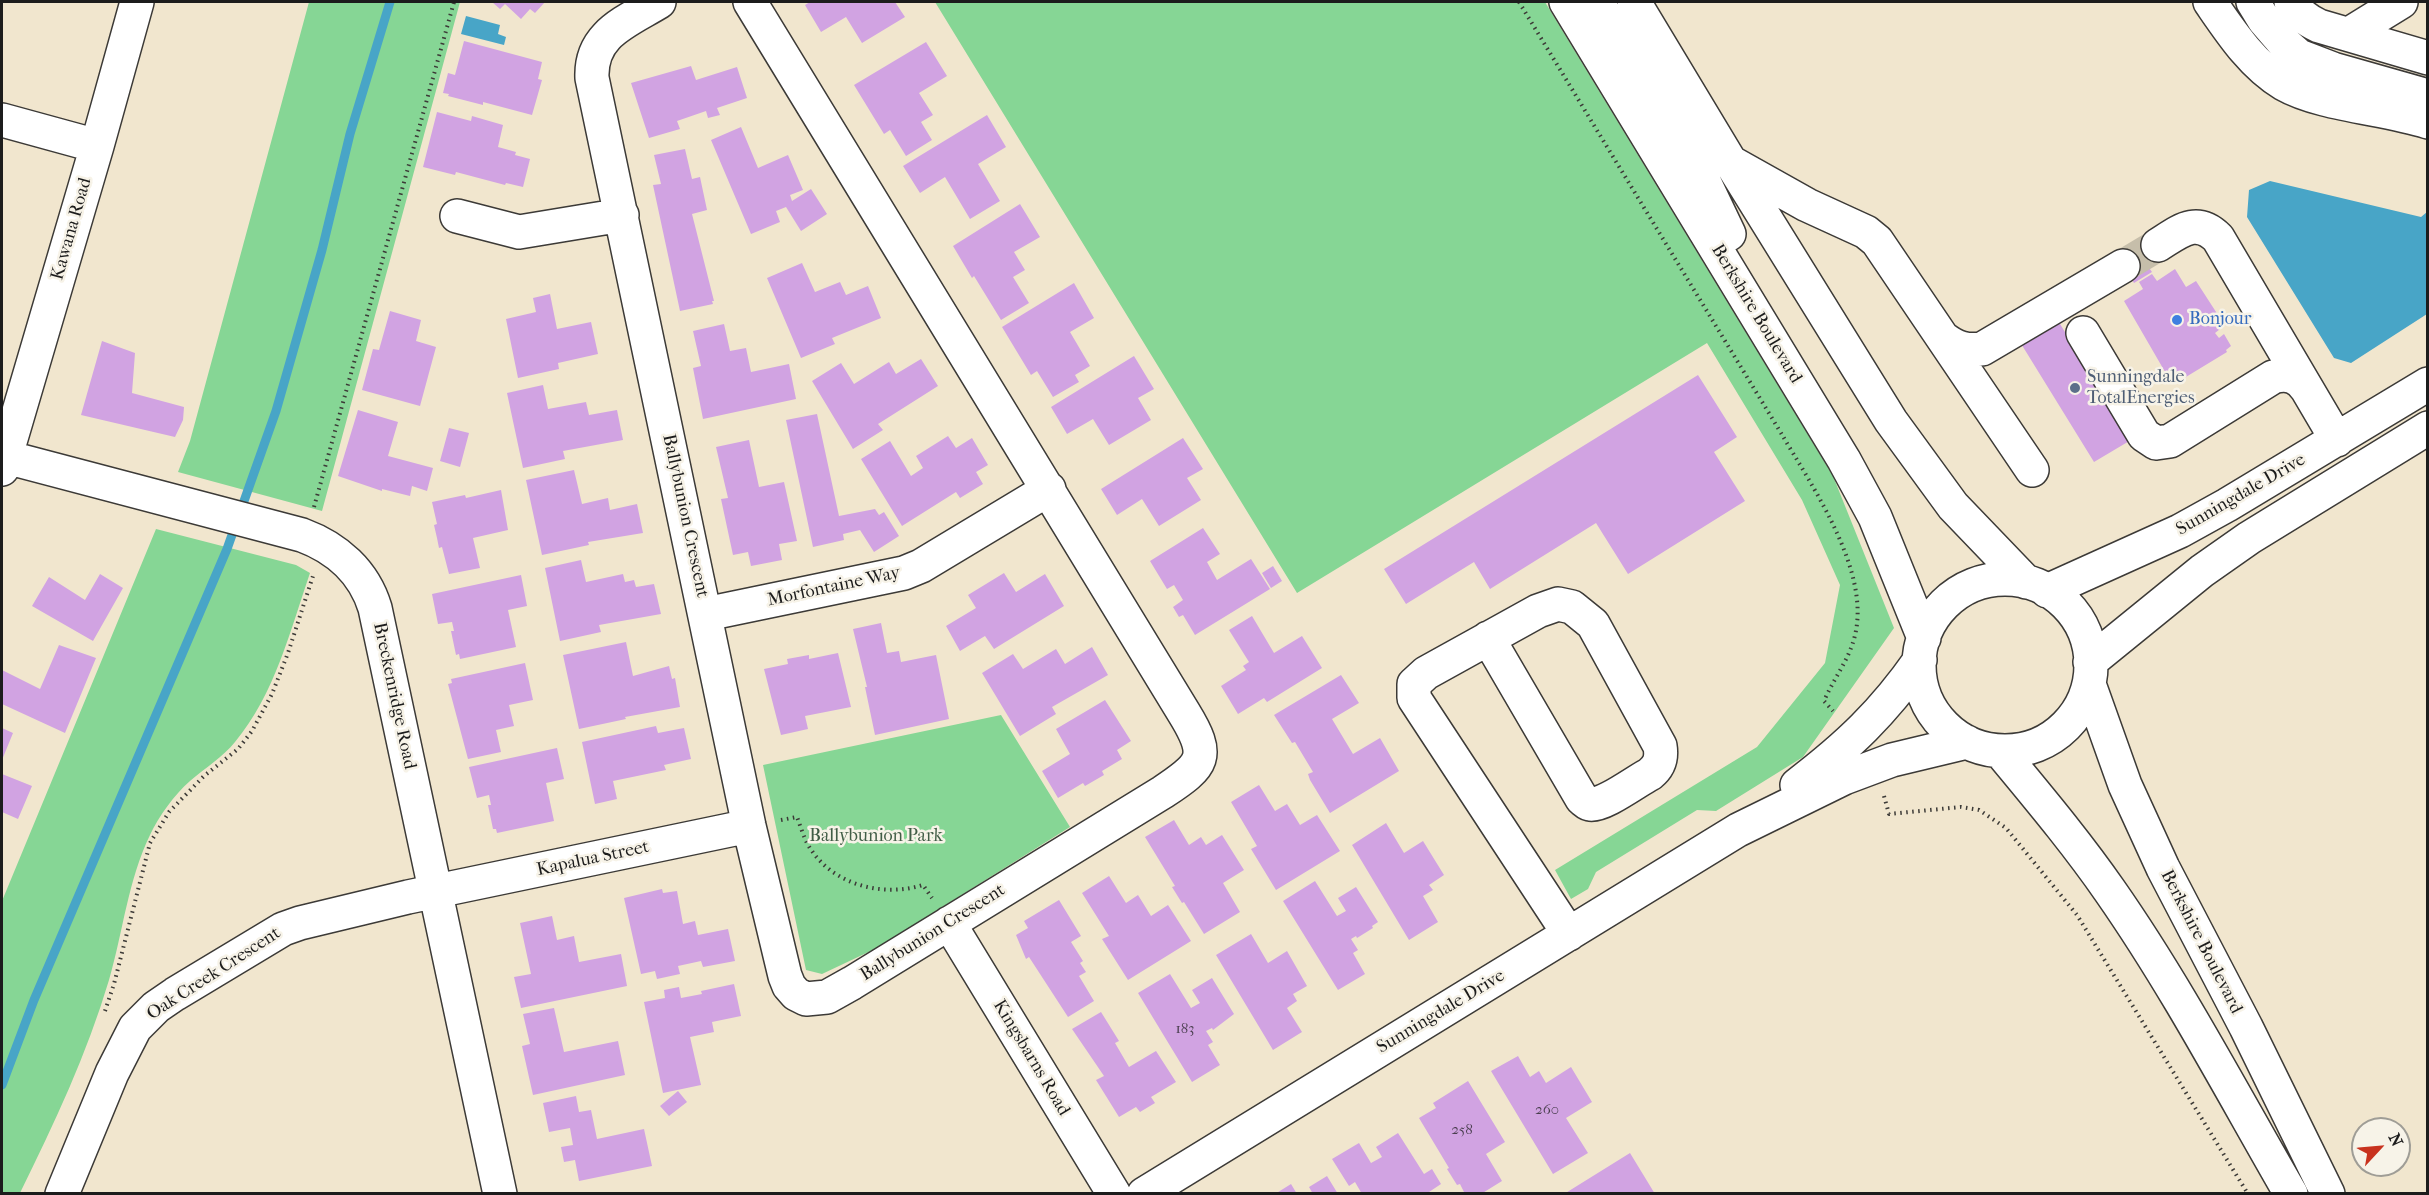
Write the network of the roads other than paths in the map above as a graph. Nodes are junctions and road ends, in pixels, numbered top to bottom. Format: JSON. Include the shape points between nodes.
{"nodes":[{"id":1,"x":136,"y":2,"type":"edge"},
{"id":2,"x":659,"y":2,"type":"edge"},
{"id":3,"x":750,"y":2,"type":"edge"},
{"id":4,"x":1566,"y":2,"type":"edge"},
{"id":5,"x":1597,"y":2,"type":"edge"},
{"id":6,"x":1634,"y":2,"type":"edge"},
{"id":7,"x":2210,"y":2,"type":"edge"},
{"id":8,"x":2253,"y":2,"type":"edge"},
{"id":9,"x":2287,"y":2,"type":"edge"},
{"id":10,"x":2401,"y":2,"type":"edge"},
{"id":11,"x":2349,"y":34,"type":"junction"},
{"id":12,"x":2427,"y":58,"type":"edge"},
{"id":13,"x":2427,"y":80,"type":"edge"},
{"id":14,"x":2427,"y":96,"type":"edge"},
{"id":15,"x":2,"y":120,"type":"edge"},
{"id":16,"x":2427,"y":122,"type":"edge"},
{"id":17,"x":97,"y":146,"type":"junction"},
{"id":18,"x":1731,"y":163,"type":"junction"},
{"id":19,"x":622,"y":215,"type":"junction"},
{"id":20,"x":457,"y":216,"type":"dead end"},
{"id":21,"x":2158,"y":245,"type":"tunnel mouth"},
{"id":22,"x":2123,"y":266,"type":"tunnel mouth"},
{"id":23,"x":1754,"y":310,"type":"junction"},
{"id":24,"x":2083,"y":333,"type":"dead end"},
{"id":25,"x":1943,"y":338,"type":"junction"},
{"id":26,"x":2427,"y":384,"type":"edge"},
{"id":27,"x":2306,"y":388,"type":"junction"},
{"id":28,"x":2427,"y":428,"type":"edge"},
{"id":29,"x":2337,"y":440,"type":"junction"},
{"id":30,"x":2,"y":460,"type":"edge"},
{"id":31,"x":2032,"y":470,"type":"dead end"},
{"id":32,"x":1049,"y":489,"type":"junction"},
{"id":33,"x":2037,"y":587,"type":"junction"},
{"id":34,"x":706,"y":614,"type":"junction"},
{"id":35,"x":1488,"y":638,"type":"junction"},
{"id":36,"x":1922,"y":649,"type":"junction"},
{"id":37,"x":2089,"y":673,"type":"junction"},
{"id":38,"x":1967,"y":742,"type":"junction"},
{"id":39,"x":2000,"y":751,"type":"junction"},
{"id":40,"x":749,"y":826,"type":"junction"},
{"id":41,"x":1738,"y":830,"type":"junction"},
{"id":42,"x":437,"y":893,"type":"junction"},
{"id":43,"x":949,"y":923,"type":"junction"},
{"id":44,"x":1569,"y":934,"type":"junction"},
{"id":45,"x":62,"y":1194,"type":"edge"},
{"id":46,"x":501,"y":1194,"type":"edge"},
{"id":47,"x":1114,"y":1194,"type":"edge"},
{"id":48,"x":1144,"y":1194,"type":"edge"},
{"id":49,"x":2291,"y":1194,"type":"edge"},
{"id":50,"x":2328,"y":1194,"type":"edge"}],
"edges":[{"from":1,"to":17,"type":"street","name":"Kawana Road"},
{"from":2,"to":19,"type":"street","name":"Ballybunion Crescent","via":[[609,33],[593,61],[594,88]]},
{"from":3,"to":32,"type":"street","name":"Ballybunion Crescent"},
{"from":4,"to":23,"type":"street","name":"Berkshire Boulevard"},
{"from":5,"to":23,"type":"street","via":[[1700,173],[1732,241]]},
{"from":6,"to":18,"type":"street"},
{"from":7,"to":16,"type":"street","via":[[2233,36],[2283,83],[2304,93]]},
{"from":8,"to":14,"type":"street","via":[[2264,20],[2299,56]]},
{"from":9,"to":11,"type":"street","via":[[2306,19]]},
{"from":9,"to":13,"type":"street","via":[[2284,25],[2305,42]]},
{"from":10,"to":11,"type":"street"},
{"from":11,"to":12,"type":"street"},
{"from":15,"to":17,"type":"street"},
{"from":17,"to":30,"type":"street","name":"Kawana Road"},
{"from":18,"to":25,"type":"street","via":[[1872,237],[1883,247]]},
{"from":18,"to":33,"type":"street","via":[[1915,455],[1953,506]]},
{"from":19,"to":20,"type":"street","via":[[519,232]]},
{"from":19,"to":34,"type":"street","name":"Ballybunion Crescent"},
{"from":21,"to":27,"type":"street","via":[[2193,226],[2211,231]]},
{"from":22,"to":25,"type":"street","via":[[1982,349],[1964,350]]},
{"from":23,"to":36,"type":"street","name":"Berkshire Boulevard","via":[[1875,517]]},
{"from":24,"to":27,"type":"street","via":[[2144,435],[2156,443],[2170,441],[2274,377],[2290,375]]},
{"from":25,"to":31,"type":"street"},
{"from":26,"to":29,"type":"street","name":"Sunningdale Drive"},
{"from":27,"to":29,"type":"street"},
{"from":28,"to":37,"type":"street","via":[[2202,571]]},
{"from":29,"to":33,"type":"street","name":"Sunningdale Drive","via":[[2180,531]]},
{"from":30,"to":42,"type":"street","name":"Breckenridge Road","via":[[301,536],[347,561],[372,599]]},
{"from":32,"to":34,"type":"street","name":"Morfontaine Way","via":[[904,573]]},
{"from":32,"to":43,"type":"street","name":"Ballybunion Crescent","via":[[1197,733],[1201,756],[1190,775]]},
{"from":33,"to":36,"type":"street","via":[[1994,580],[1964,590],[1939,611]]},
{"from":33,"to":37,"type":"street","via":[[2061,600],[2081,626],[2089,646]]},
{"from":34,"to":40,"type":"street","name":"Ballybunion Crescent"},
{"from":35,"to":35,"type":"street","via":[[1587,804],[1602,802],[1656,768],[1662,757],[1660,746],[1593,624],[1572,607],[1558,604],[1538,611]]},
{"from":35,"to":44,"type":"street","via":[[1426,673],[1414,684],[1414,698]]},
{"from":36,"to":38,"type":"street","via":[[1921,682],[1929,704],[1945,726]]},
{"from":36,"to":41,"type":"street","name":"Sunningdale Drive","via":[[1886,707],[1856,737]]},
{"from":37,"to":39,"type":"street","via":[[2077,712],[2057,734],[2030,748]]},
{"from":37,"to":50,"type":"street","name":"Berkshire Boulevard","via":[[2125,785],[2163,868]]},
{"from":38,"to":39,"type":"street"},
{"from":38,"to":41,"type":"street","name":"Sunningdale Drive","via":[[1892,760],[1844,778]]},
{"from":39,"to":49,"type":"street","via":[[2110,891],[2157,963]]},
{"from":40,"to":42,"type":"street","name":"Kapalua Street"},
{"from":40,"to":43,"type":"street","name":"Ballybunion Crescent","via":[[784,976],[796,994],[806,999],[827,997]]},
{"from":41,"to":44,"type":"street","name":"Sunningdale Drive"},
{"from":42,"to":45,"type":"street","name":"Oak Creek Crescent","via":[[291,926],[156,1007],[126,1042]]},
{"from":42,"to":46,"type":"street","name":"Breckenridge Road"},
{"from":43,"to":47,"type":"street","name":"Kingsbarns Road"},
{"from":44,"to":48,"type":"street","name":"Sunningdale Drive"}]}
